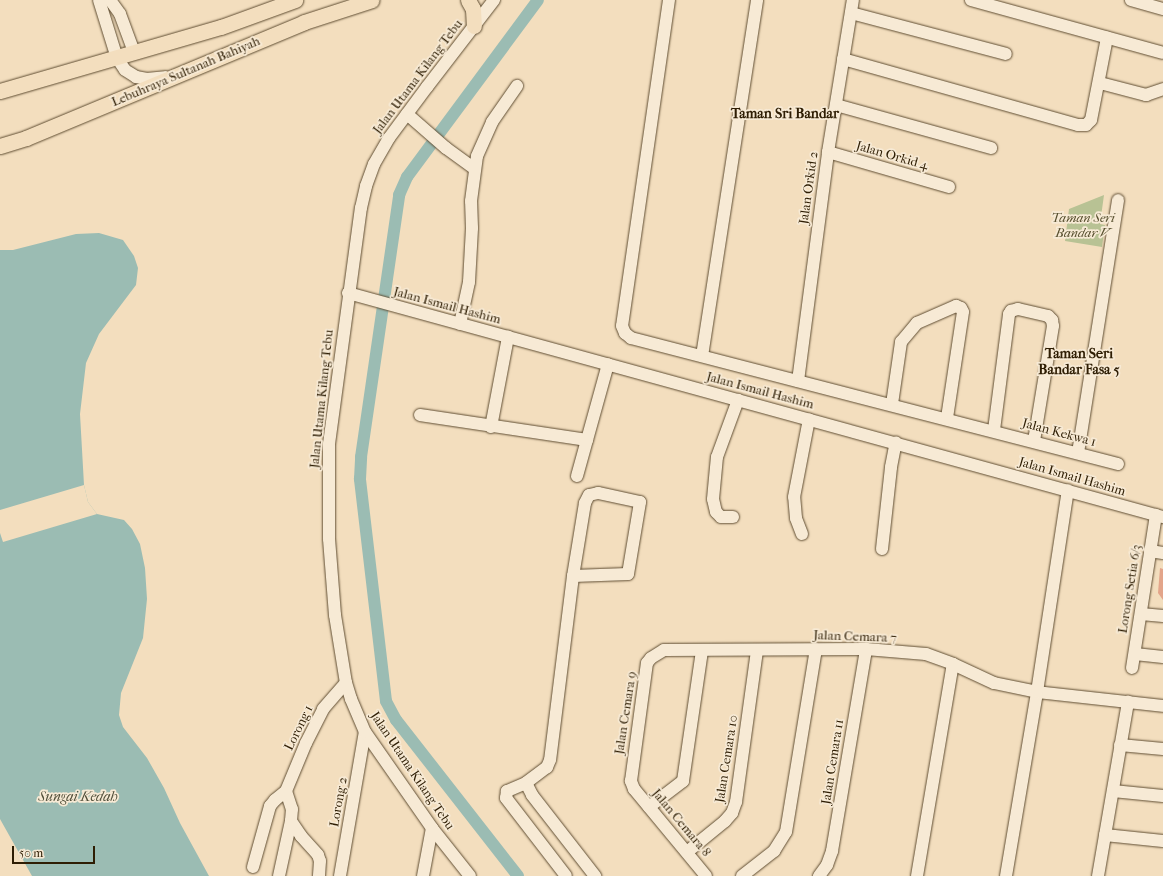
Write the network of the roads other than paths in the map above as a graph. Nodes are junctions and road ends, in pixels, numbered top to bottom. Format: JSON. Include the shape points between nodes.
{"nodes":[{"id":1,"x":99,"y":0,"type":"edge"},
{"id":2,"x":110,"y":0,"type":"edge"},
{"id":3,"x":295,"y":0,"type":"edge"},
{"id":4,"x":372,"y":0,"type":"edge"},
{"id":5,"x":468,"y":0,"type":"edge"},
{"id":6,"x":494,"y":0,"type":"edge"},
{"id":7,"x":669,"y":0,"type":"edge"},
{"id":8,"x":757,"y":0,"type":"edge"},
{"id":9,"x":853,"y":0,"type":"edge"},
{"id":10,"x":971,"y":0,"type":"edge"},
{"id":11,"x":1131,"y":0,"type":"edge"},
{"id":12,"x":1163,"y":9,"type":"edge"},
{"id":13,"x":851,"y":13,"type":"junction"},
{"id":14,"x":474,"y":26,"type":"junction"},
{"id":15,"x":1107,"y":38,"type":"junction"},
{"id":16,"x":134,"y":52,"type":"junction"},
{"id":17,"x":1163,"y":53,"type":"edge"},
{"id":18,"x":1006,"y":54,"type":"dead end"},
{"id":19,"x":117,"y":58,"type":"junction"},
{"id":20,"x":843,"y":59,"type":"junction"},
{"id":21,"x":177,"y":76,"type":"junction"},
{"id":22,"x":1100,"y":83,"type":"junction"},
{"id":23,"x":517,"y":86,"type":"dead end"},
{"id":24,"x":1163,"y":89,"type":"edge"},
{"id":25,"x":0,"y":91,"type":"edge"},
{"id":26,"x":836,"y":104,"type":"junction"},
{"id":27,"x":407,"y":114,"type":"junction"},
{"id":28,"x":0,"y":146,"type":"edge"},
{"id":29,"x":991,"y":148,"type":"dead end"},
{"id":30,"x":828,"y":152,"type":"junction"},
{"id":31,"x":474,"y":168,"type":"junction"},
{"id":32,"x":948,"y":187,"type":"dead end"},
{"id":33,"x":1118,"y":200,"type":"dead end"},
{"id":34,"x":348,"y":293,"type":"junction"},
{"id":35,"x":460,"y":324,"type":"junction"},
{"id":36,"x":508,"y":337,"type":"junction"},
{"id":37,"x":702,"y":356,"type":"junction"},
{"id":38,"x":608,"y":364,"type":"junction"},
{"id":39,"x":798,"y":380,"type":"junction"},
{"id":40,"x":738,"y":400,"type":"junction"},
{"id":41,"x":892,"y":404,"type":"junction"},
{"id":42,"x":420,"y":415,"type":"dead end"},
{"id":43,"x":947,"y":418,"type":"junction"},
{"id":44,"x":809,"y":419,"type":"junction"},
{"id":45,"x":491,"y":427,"type":"junction"},
{"id":46,"x":994,"y":430,"type":"junction"},
{"id":47,"x":586,"y":440,"type":"junction"},
{"id":48,"x":1034,"y":441,"type":"junction"},
{"id":49,"x":896,"y":442,"type":"junction"},
{"id":50,"x":1078,"y":453,"type":"junction"},
{"id":51,"x":1118,"y":464,"type":"dead end"},
{"id":52,"x":577,"y":476,"type":"dead end"},
{"id":53,"x":1068,"y":490,"type":"junction"},
{"id":54,"x":1159,"y":516,"type":"edge"},
{"id":55,"x":733,"y":517,"type":"dead end"},
{"id":56,"x":802,"y":534,"type":"dead end"},
{"id":57,"x":882,"y":549,"type":"dead end"},
{"id":58,"x":1150,"y":550,"type":"junction"},
{"id":59,"x":1163,"y":553,"type":"edge"},
{"id":60,"x":573,"y":576,"type":"junction"},
{"id":61,"x":1141,"y":614,"type":"junction"},
{"id":62,"x":1163,"y":616,"type":"edge"},
{"id":63,"x":816,"y":649,"type":"junction"},
{"id":64,"x":866,"y":649,"type":"junction"},
{"id":65,"x":664,"y":650,"type":"joint"},
{"id":66,"x":702,"y":650,"type":"junction"},
{"id":67,"x":757,"y":650,"type":"junction"},
{"id":68,"x":1134,"y":654,"type":"junction"},
{"id":69,"x":1163,"y":657,"type":"edge"},
{"id":70,"x":953,"y":664,"type":"junction"},
{"id":71,"x":1132,"y":668,"type":"dead end"},
{"id":72,"x":346,"y":683,"type":"junction"},
{"id":73,"x":1037,"y":692,"type":"junction"},
{"id":74,"x":1128,"y":702,"type":"junction"},
{"id":75,"x":1163,"y":706,"type":"edge"},
{"id":76,"x":365,"y":732,"type":"junction"},
{"id":77,"x":1120,"y":744,"type":"junction"},
{"id":78,"x":1163,"y":749,"type":"edge"},
{"id":79,"x":526,"y":783,"type":"junction"},
{"id":80,"x":634,"y":789,"type":"joint"},
{"id":81,"x":286,"y":791,"type":"junction"},
{"id":82,"x":1112,"y":791,"type":"junction"},
{"id":83,"x":1163,"y":796,"type":"edge"},
{"id":84,"x":649,"y":807,"type":"junction"},
{"id":85,"x":291,"y":821,"type":"junction"},
{"id":86,"x":432,"y":828,"type":"junction"},
{"id":87,"x":1105,"y":835,"type":"junction"},
{"id":88,"x":1163,"y":841,"type":"edge"},
{"id":89,"x":687,"y":852,"type":"junction"},
{"id":90,"x":253,"y":867,"type":"dead end"},
{"id":91,"x":279,"y":876,"type":"edge"},
{"id":92,"x":319,"y":876,"type":"edge"},
{"id":93,"x":340,"y":876,"type":"edge"},
{"id":94,"x":423,"y":876,"type":"edge"},
{"id":95,"x":470,"y":876,"type":"edge"},
{"id":96,"x":566,"y":876,"type":"edge"},
{"id":97,"x":595,"y":876,"type":"edge"},
{"id":98,"x":706,"y":876,"type":"edge"},
{"id":99,"x":742,"y":876,"type":"edge"},
{"id":100,"x":819,"y":876,"type":"edge"},
{"id":101,"x":917,"y":876,"type":"edge"},
{"id":102,"x":1006,"y":876,"type":"edge"},
{"id":103,"x":1098,"y":876,"type":"edge"}],
"edges":[{"from":1,"to":19,"type":"street"},
{"from":2,"to":16,"type":"street","via":[[120,14]]},
{"from":3,"to":16,"type":"main road","name":"Lebuhraya Sultanah Bahiyah","via":[[221,27]]},
{"from":4,"to":21,"type":"main road","name":"Lebuhraya Sultanah Bahiyah","via":[[304,22]]},
{"from":5,"to":14,"type":"main road","via":[[473,9]]},
{"from":6,"to":14,"type":"street","name":"Jalan Utama Kilang Tebu"},
{"from":7,"to":37,"type":"street","name":"Jalan Kekwa 1","via":[[622,326],[631,338]]},
{"from":8,"to":37,"type":"street"},
{"from":9,"to":13,"type":"street","name":"Jalan Orkid 2"},
{"from":10,"to":15,"type":"street"},
{"from":11,"to":12,"type":"street"},
{"from":13,"to":18,"type":"street"},
{"from":13,"to":20,"type":"street","name":"Jalan Orkid 2"},
{"from":14,"to":27,"type":"street","name":"Jalan Utama Kilang Tebu"},
{"from":15,"to":17,"type":"street"},
{"from":15,"to":22,"type":"street"},
{"from":16,"to":19,"type":"main road","name":"Lebuhraya Sultanah Bahiyah"},
{"from":19,"to":21,"type":"street","via":[[126,70],[136,77],[147,79]]},
{"from":19,"to":25,"type":"main road","name":"Lebuhraya Sultanah Bahiyah"},
{"from":20,"to":22,"type":"street","via":[[1078,125],[1086,125],[1092,120]]},
{"from":20,"to":26,"type":"street","name":"Jalan Orkid 2"},
{"from":21,"to":28,"type":"main road","name":"Lebuhraya Sultanah Bahiyah","via":[[26,138]]},
{"from":22,"to":24,"type":"street","via":[[1146,95]]},
{"from":23,"to":31,"type":"street","via":[[492,122]]},
{"from":26,"to":29,"type":"street"},
{"from":26,"to":30,"type":"street","name":"Jalan Orkid 2"},
{"from":27,"to":31,"type":"street"},
{"from":27,"to":34,"type":"street","name":"Jalan Utama Kilang Tebu","via":[[374,164],[366,186]]},
{"from":30,"to":32,"type":"street","name":"Jalan Orkid 4"},
{"from":30,"to":39,"type":"street","name":"Jalan Orkid 2"},
{"from":31,"to":35,"type":"street","via":[[469,282]]},
{"from":33,"to":50,"type":"street"},
{"from":34,"to":35,"type":"street","name":"Jalan Ismail Hashim"},
{"from":34,"to":72,"type":"street","name":"Jalan Utama Kilang Tebu","via":[[329,444],[330,539],[335,615]]},
{"from":35,"to":36,"type":"street","name":"Jalan Ismail Hashim"},
{"from":36,"to":38,"type":"street","name":"Jalan Ismail Hashim"},
{"from":36,"to":45,"type":"street"},
{"from":37,"to":39,"type":"street","name":"Jalan Kekwa 1"},
{"from":38,"to":40,"type":"street","name":"Jalan Ismail Hashim"},
{"from":38,"to":47,"type":"street"},
{"from":39,"to":41,"type":"street","name":"Jalan Kekwa 1"},
{"from":40,"to":44,"type":"street","name":"Jalan Ismail Hashim"},
{"from":40,"to":55,"type":"street","via":[[717,457],[713,499],[716,512],[721,517]]},
{"from":41,"to":43,"type":"street","name":"Jalan Kekwa 1"},
{"from":41,"to":43,"type":"street","via":[[901,342],[917,323],[952,307],[961,308],[963,312]]},
{"from":42,"to":45,"type":"street"},
{"from":43,"to":46,"type":"street","name":"Jalan Kekwa 1"},
{"from":44,"to":49,"type":"street","name":"Jalan Ismail Hashim"},
{"from":44,"to":56,"type":"street","via":[[794,497],[796,518]]},
{"from":45,"to":47,"type":"street"},
{"from":46,"to":48,"type":"street","name":"Jalan Kekwa 1"},
{"from":46,"to":48,"type":"street","via":[[1009,314],[1014,309],[1048,316],[1053,326]]},
{"from":47,"to":52,"type":"street"},
{"from":48,"to":50,"type":"street","name":"Jalan Kekwa 1"},
{"from":49,"to":53,"type":"street","name":"Jalan Ismail Hashim"},
{"from":49,"to":57,"type":"street"},
{"from":50,"to":51,"type":"street","name":"Jalan Kekwa 1"},
{"from":53,"to":54,"type":"street","name":"Jalan Ismail Hashim"},
{"from":53,"to":73,"type":"street"},
{"from":54,"to":58,"type":"street","name":"Lorong Setia 6/3"},
{"from":58,"to":59,"type":"street"},
{"from":58,"to":61,"type":"street","name":"Lorong Setia 6/3"},
{"from":60,"to":60,"type":"street","via":[[585,503],[589,495],[598,493],[640,502],[628,574]]},
{"from":60,"to":79,"type":"street","via":[[550,760],[547,768]]},
{"from":61,"to":62,"type":"street"},
{"from":61,"to":68,"type":"street","name":"Lorong Setia 6/3"},
{"from":63,"to":64,"type":"street","name":"Jalan Cemara 7"},
{"from":63,"to":67,"type":"street","name":"Jalan Cemara 7"},
{"from":63,"to":99,"type":"street","via":[[786,832],[774,851]]},
{"from":64,"to":70,"type":"street","name":"Jalan Cemara 7","via":[[926,654]]},
{"from":64,"to":100,"type":"street","name":"Jalan Cemara 11","via":[[832,851],[827,866]]},
{"from":65,"to":66,"type":"street","name":"Jalan Cemara 7"},
{"from":65,"to":80,"type":"street","name":"Jalan Cemara 9","via":[[647,663],[631,772]]},
{"from":66,"to":67,"type":"street","name":"Jalan Cemara 7"},
{"from":66,"to":84,"type":"street","via":[[683,781]]},
{"from":67,"to":89,"type":"street","name":"Jalan Cemara 10","via":[[736,802],[732,813],[725,821]]},
{"from":68,"to":69,"type":"street"},
{"from":68,"to":71,"type":"street","name":"Lorong Setia 6/3"},
{"from":70,"to":73,"type":"street","name":"Jalan Cemara 7","via":[[994,683]]},
{"from":70,"to":101,"type":"street"},
{"from":72,"to":76,"type":"street","name":"Jalan Utama Kilang Tebu"},
{"from":72,"to":81,"type":"street","name":"Lorong 1","via":[[323,709]]},
{"from":73,"to":74,"type":"street","name":"Jalan Cemara 7"},
{"from":73,"to":102,"type":"street"},
{"from":74,"to":75,"type":"street","name":"Jalan Cemara 7"},
{"from":74,"to":77,"type":"street"},
{"from":76,"to":86,"type":"street","name":"Jalan Utama Kilang Tebu"},
{"from":76,"to":93,"type":"street","name":"Lorong 2"},
{"from":77,"to":78,"type":"street"},
{"from":77,"to":82,"type":"street"},
{"from":79,"to":96,"type":"street","via":[[507,792],[506,798]]},
{"from":79,"to":97,"type":"street","via":[[532,795]]},
{"from":80,"to":84,"type":"street","name":"Jalan Cemara 8"},
{"from":81,"to":85,"type":"street","via":[[292,809]]},
{"from":81,"to":90,"type":"street","name":"Lorong 1","via":[[270,806]]},
{"from":82,"to":83,"type":"street"},
{"from":82,"to":87,"type":"street"},
{"from":84,"to":89,"type":"street","name":"Jalan Cemara 8"},
{"from":85,"to":91,"type":"street"},
{"from":85,"to":92,"type":"street","via":[[318,855]]},
{"from":86,"to":94,"type":"street"},
{"from":86,"to":95,"type":"street","name":"Jalan Utama Kilang Tebu"},
{"from":87,"to":88,"type":"street"},
{"from":87,"to":103,"type":"street"},
{"from":89,"to":98,"type":"street","name":"Jalan Cemara 8"}]}
